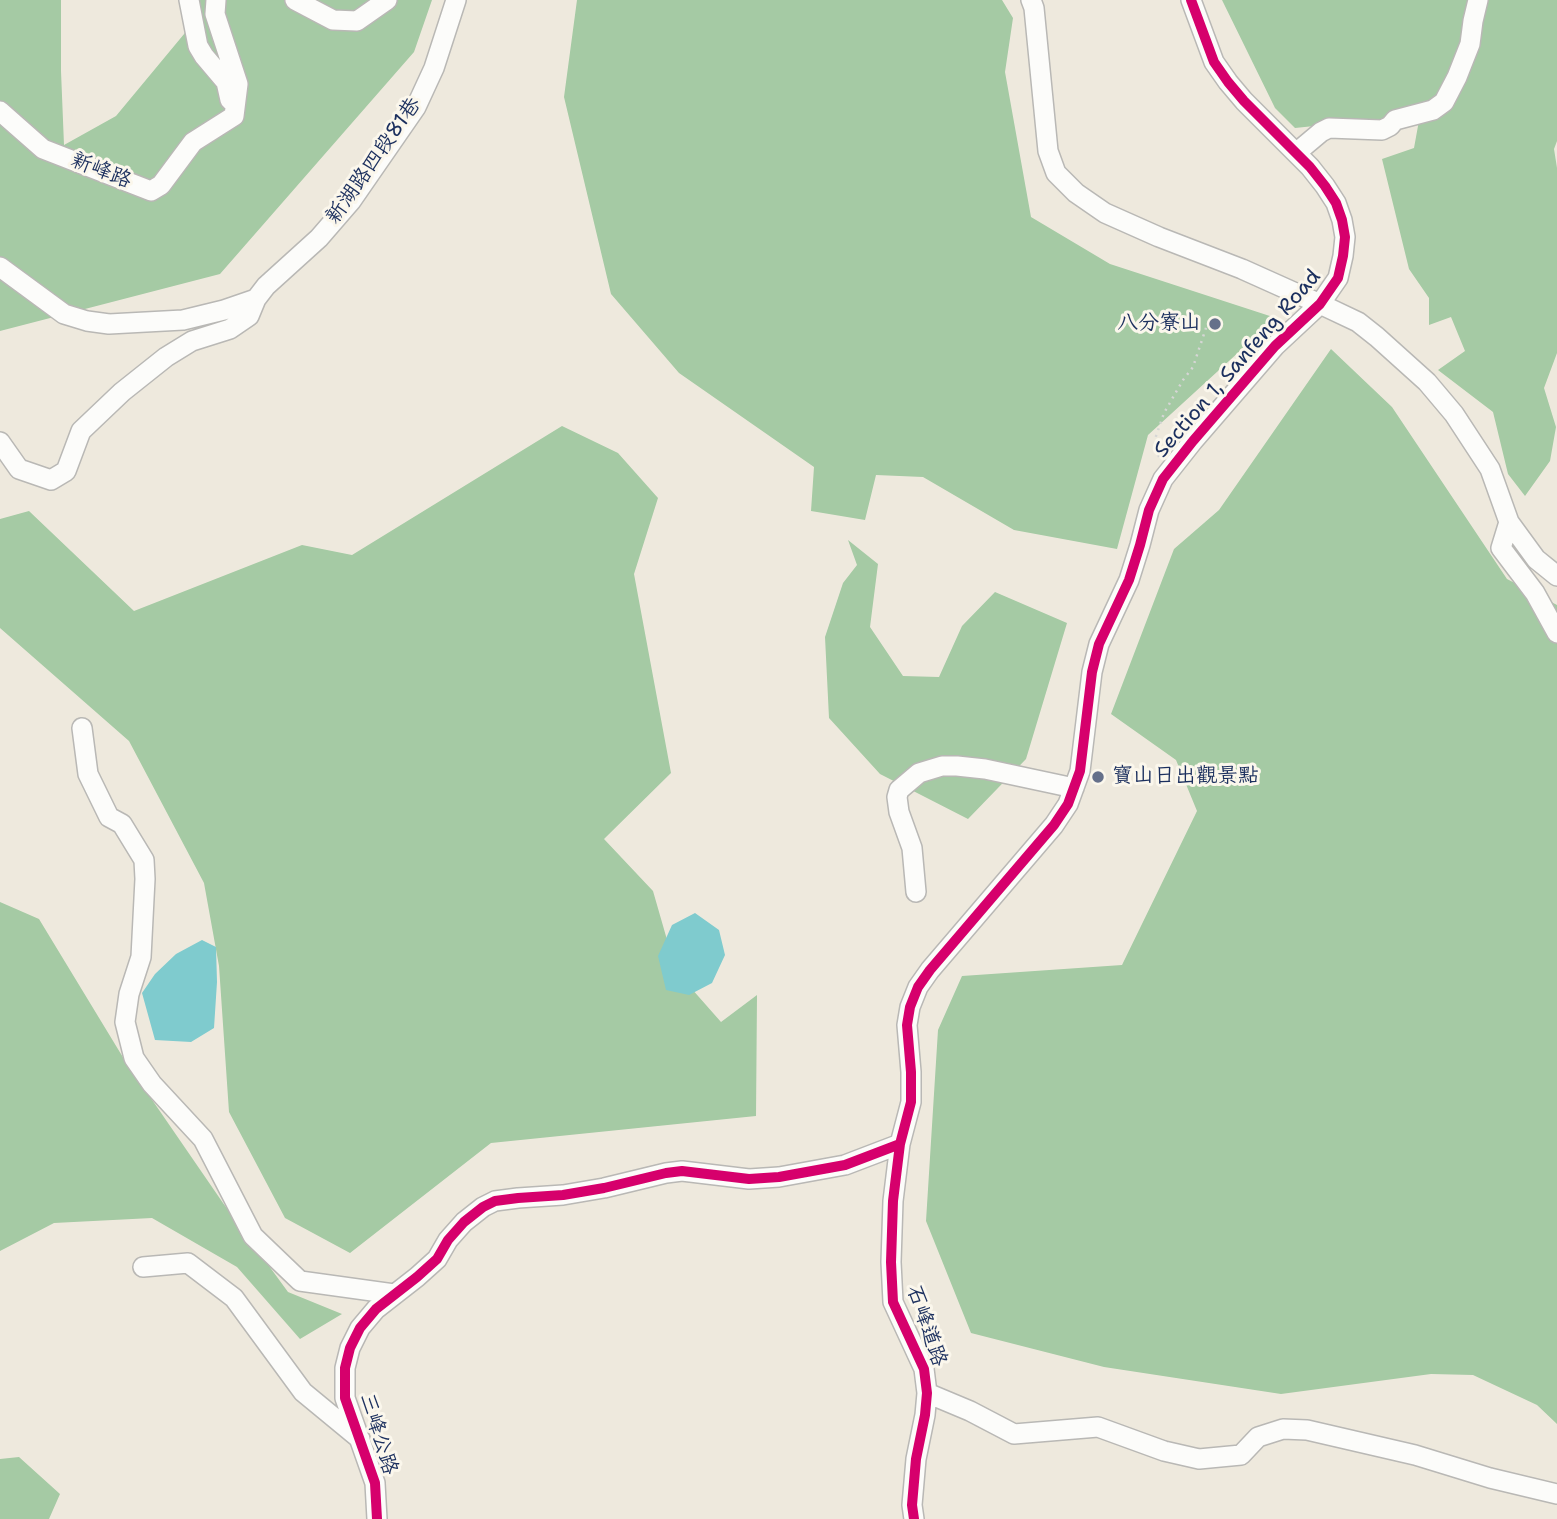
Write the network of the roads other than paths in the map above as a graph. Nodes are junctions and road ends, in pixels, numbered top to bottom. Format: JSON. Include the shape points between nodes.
{"nodes":[{"id":1,"x":189,"y":0,"type":"edge"},
{"id":2,"x":216,"y":0,"type":"edge"},
{"id":3,"x":295,"y":0,"type":"edge"},
{"id":4,"x":387,"y":0,"type":"edge"},
{"id":5,"x":456,"y":0,"type":"edge"},
{"id":6,"x":1031,"y":0,"type":"edge"},
{"id":7,"x":1191,"y":0,"type":"edge"},
{"id":8,"x":1478,"y":0,"type":"edge"},
{"id":9,"x":0,"y":111,"type":"edge"},
{"id":10,"x":234,"y":116,"type":"junction"},
{"id":11,"x":1296,"y":153,"type":"junction"},
{"id":12,"x":0,"y":267,"type":"edge"},
{"id":13,"x":256,"y":299,"type":"junction"},
{"id":14,"x":1320,"y":304,"type":"junction"},
{"id":15,"x":0,"y":442,"type":"edge"},
{"id":16,"x":1509,"y":522,"type":"junction"},
{"id":17,"x":1557,"y":576,"type":"edge"},
{"id":18,"x":1557,"y":633,"type":"edge"},
{"id":19,"x":82,"y":728,"type":"dead end"},
{"id":20,"x":1074,"y":788,"type":"junction"},
{"id":21,"x":916,"y":891,"type":"dead end"},
{"id":22,"x":900,"y":1144,"type":"junction"},
{"id":23,"x":143,"y":1267,"type":"dead end"},
{"id":24,"x":394,"y":1294,"type":"junction"},
{"id":25,"x":927,"y":1393,"type":"junction"},
{"id":26,"x":361,"y":1439,"type":"junction"},
{"id":27,"x":1557,"y":1494,"type":"edge"},
{"id":28,"x":377,"y":1519,"type":"edge"},
{"id":29,"x":914,"y":1519,"type":"edge"}],
"edges":[{"from":1,"to":10,"type":"street","via":[[198,46],[226,82]]},
{"from":2,"to":10,"type":"street","via":[[215,14],[238,84]]},
{"from":3,"to":4,"type":"street","via":[[333,20],[357,21]]},
{"from":5,"to":13,"type":"street","name":"新湖路四段81巷","via":[[416,107],[351,201]]},
{"from":6,"to":14,"type":"street","via":[[1048,150],[1056,173],[1105,214]]},
{"from":7,"to":11,"type":"street","name":"Section 1, Sanfeng Road","via":[[1214,62],[1244,101]]},
{"from":8,"to":11,"type":"street","via":[[1470,44],[1444,102],[1433,110],[1395,120],[1382,130],[1329,128]]},
{"from":9,"to":10,"type":"street","name":"新峰路","via":[[43,149],[151,191],[161,185],[193,142]]},
{"from":11,"to":14,"type":"street","name":"Section 1, Sanfeng Road","via":[[1336,203],[1345,237],[1338,278]]},
{"from":12,"to":13,"type":"street","name":"新湖路四段81巷","via":[[64,314],[98,322],[183,320]]},
{"from":13,"to":15,"type":"street","name":"新湖路四段81巷","via":[[248,316],[230,329],[192,341],[122,392],[81,431],[66,471],[51,481],[19,469]]},
{"from":14,"to":16,"type":"street","via":[[1358,322],[1427,382],[1490,469]]},
{"from":14,"to":20,"type":"street","name":"Section 1, Sanfeng Road","via":[[1275,346],[1163,479],[1129,580],[1099,645]]},
{"from":16,"to":17,"type":"street","via":[[1536,559]]},
{"from":16,"to":18,"type":"street","via":[[1501,548],[1535,593]]},
{"from":19,"to":24,"type":"street","via":[[88,774],[109,817],[122,824],[144,860],[141,957],[125,1022],[134,1058],[203,1139],[253,1236],[300,1281]]},
{"from":20,"to":21,"type":"street","via":[[957,766],[919,774],[897,797],[912,848]]},
{"from":20,"to":22,"type":"street","name":"Section 1, Sanfeng Road","via":[[1054,825],[918,987],[907,1025],[911,1102]]},
{"from":22,"to":24,"type":"street","via":[[845,1165],[779,1177],[666,1172],[563,1195],[495,1201],[464,1222],[437,1259]]},
{"from":22,"to":25,"type":"street","name":"石峰道路","via":[[893,1201],[893,1302],[924,1370]]},
{"from":23,"to":26,"type":"street","via":[[188,1263],[234,1298],[303,1392]]},
{"from":24,"to":26,"type":"street","name":"三峰公路","via":[[360,1328],[345,1368],[345,1398]]},
{"from":25,"to":27,"type":"street","via":[[1014,1434],[1098,1427],[1199,1459],[1241,1455],[1258,1437],[1283,1429],[1307,1430]]},
{"from":25,"to":29,"type":"street","name":"石峰道路","via":[[916,1459]]},
{"from":26,"to":28,"type":"street","name":"三峰公路","via":[[375,1483]]}]}
